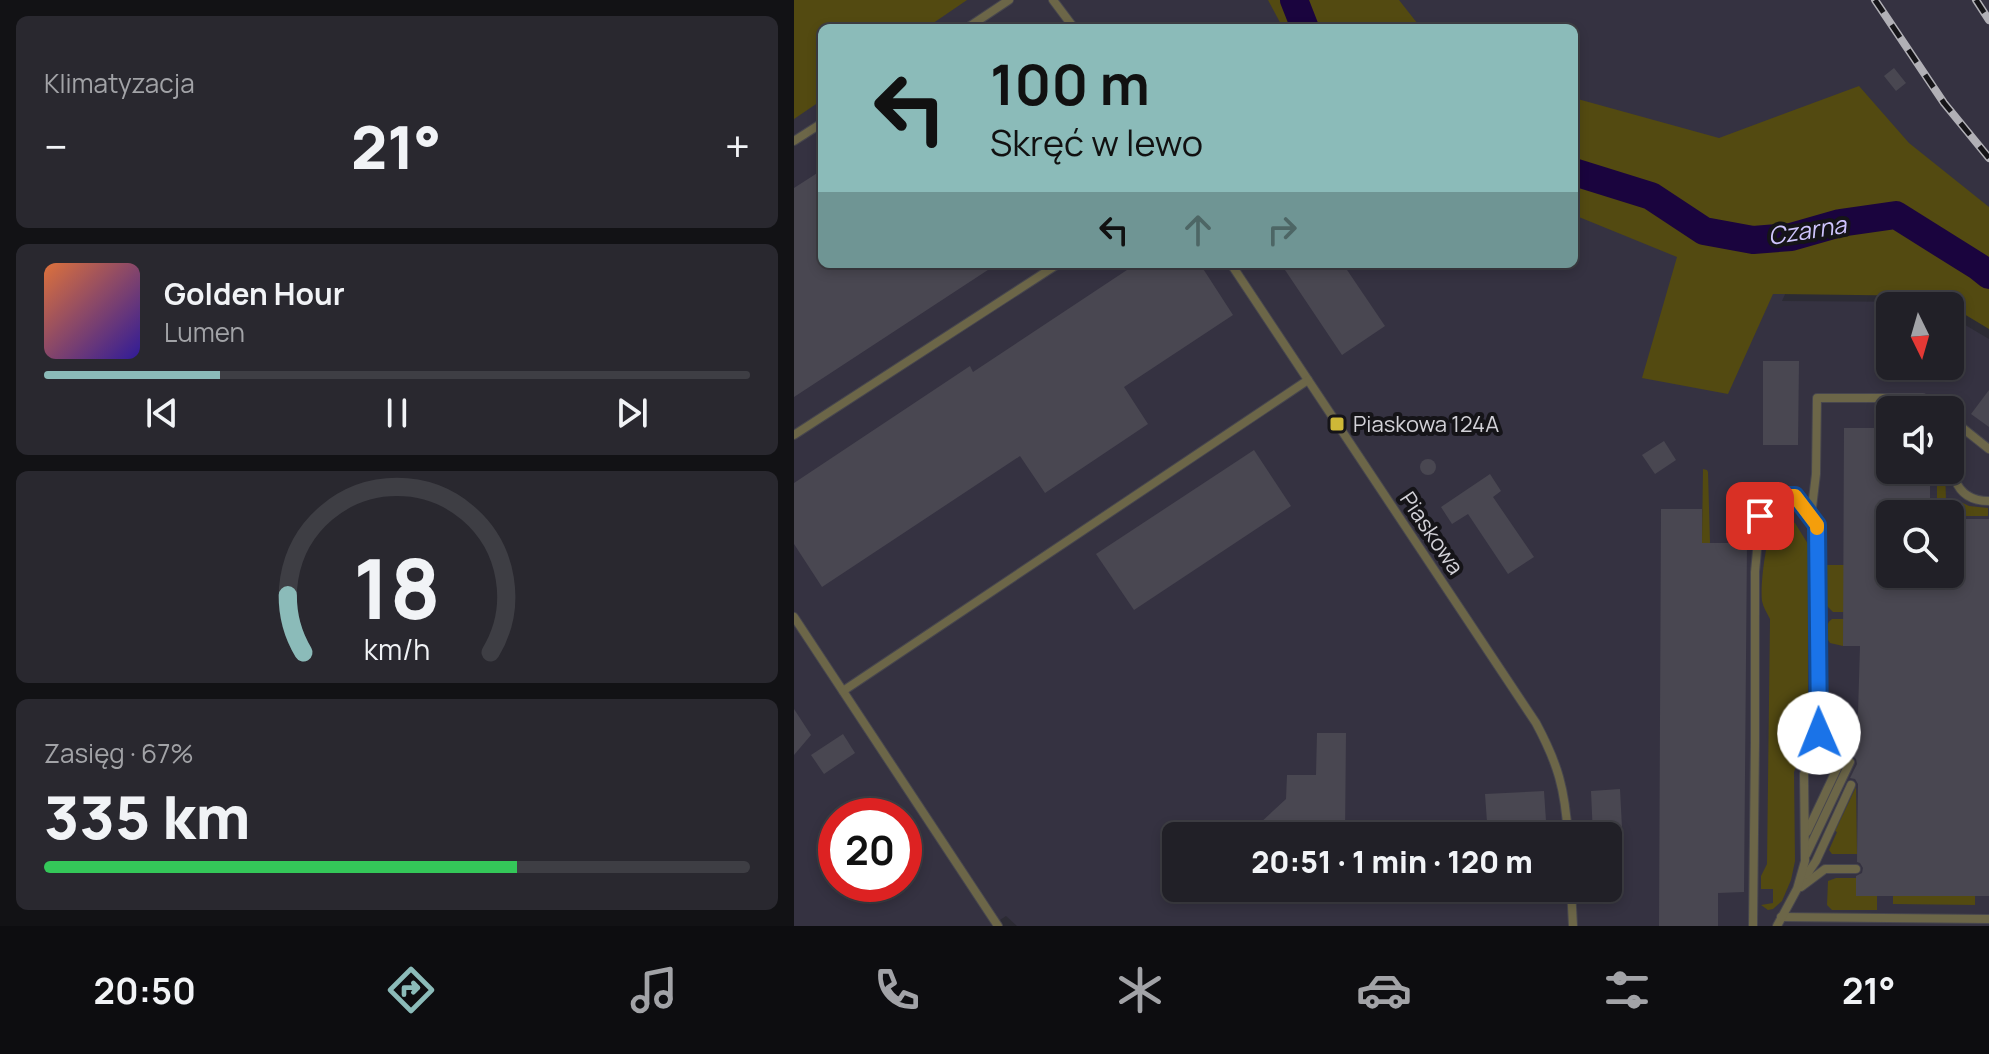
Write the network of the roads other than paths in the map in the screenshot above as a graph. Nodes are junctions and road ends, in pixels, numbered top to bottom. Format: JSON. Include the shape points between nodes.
{"nodes":[{"id":1,"x":1009,"y":0,"type":"edge"},
{"id":2,"x":1053,"y":0,"type":"edge"},
{"id":3,"x":973,"y":24,"type":"edge"},
{"id":4,"x":1071,"y":24,"type":"edge"},
{"id":5,"x":818,"y":126,"type":"edge"},
{"id":6,"x":794,"y":141,"type":"edge"},
{"id":7,"x":1052,"y":268,"type":"edge"},
{"id":8,"x":1234,"y":268,"type":"edge"},
{"id":9,"x":1308,"y":380,"type":"junction"},
{"id":10,"x":1876,"y":398,"type":"edge"},
{"id":11,"x":1964,"y":429,"type":"edge"},
{"id":12,"x":794,"y":435,"type":"edge"},
{"id":13,"x":1989,"y":449,"type":"edge"},
{"id":14,"x":1957,"y":484,"type":"edge"},
{"id":15,"x":1989,"y":501,"type":"edge"},
{"id":16,"x":1811,"y":516,"type":"junction"},
{"id":17,"x":794,"y":617,"type":"edge"},
{"id":18,"x":843,"y":691,"type":"junction"},
{"id":19,"x":1851,"y":739,"type":"dead end"},
{"id":20,"x":1850,"y":762,"type":"dead end"},
{"id":21,"x":1851,"y":785,"type":"dead end"},
{"id":22,"x":1567,"y":822,"type":"edge"},
{"id":23,"x":1805,"y":836,"type":"junction"},
{"id":24,"x":1804,"y":858,"type":"junction"},
{"id":25,"x":1856,"y":869,"type":"dead end"},
{"id":26,"x":1797,"y":889,"type":"junction"},
{"id":27,"x":1572,"y":902,"type":"edge"},
{"id":28,"x":1989,"y":919,"type":"edge"},
{"id":29,"x":1779,"y":922,"type":"edge"},
{"id":30,"x":998,"y":926,"type":"edge"},
{"id":31,"x":1573,"y":926,"type":"edge"},
{"id":32,"x":1753,"y":926,"type":"edge"}],
"edges":[{"from":1,"to":3,"type":"lane"},
{"from":2,"to":4,"type":"lane"},
{"from":5,"to":6,"type":"lane"},
{"from":7,"to":12,"type":"lane"},
{"from":8,"to":9,"type":"lane","name":"Piaskowa"},
{"from":9,"to":18,"type":"lane"},
{"from":9,"to":22,"type":"lane","name":"Piaskowa","via":[[1536,723],[1561,777]]},
{"from":10,"to":16,"type":"lane","via":[[1817,398]]},
{"from":11,"to":13,"type":"lane"},
{"from":14,"to":15,"type":"lane","via":[[1970,499]]},
{"from":16,"to":23,"type":"lane","via":[[1817,525],[1819,733],[1804,774]]},
{"from":16,"to":32,"type":"lane","via":[[1795,496],[1762,496],[1755,572]]},
{"from":17,"to":18,"type":"lane"},
{"from":18,"to":30,"type":"lane"},
{"from":19,"to":23,"type":"lane"},
{"from":20,"to":24,"type":"lane"},
{"from":21,"to":26,"type":"lane"},
{"from":23,"to":24,"type":"lane"},
{"from":24,"to":26,"type":"lane"},
{"from":25,"to":26,"type":"lane","via":[[1825,869]]},
{"from":26,"to":29,"type":"lane"},
{"from":27,"to":31,"type":"lane"},
{"from":28,"to":29,"type":"lane"}]}
